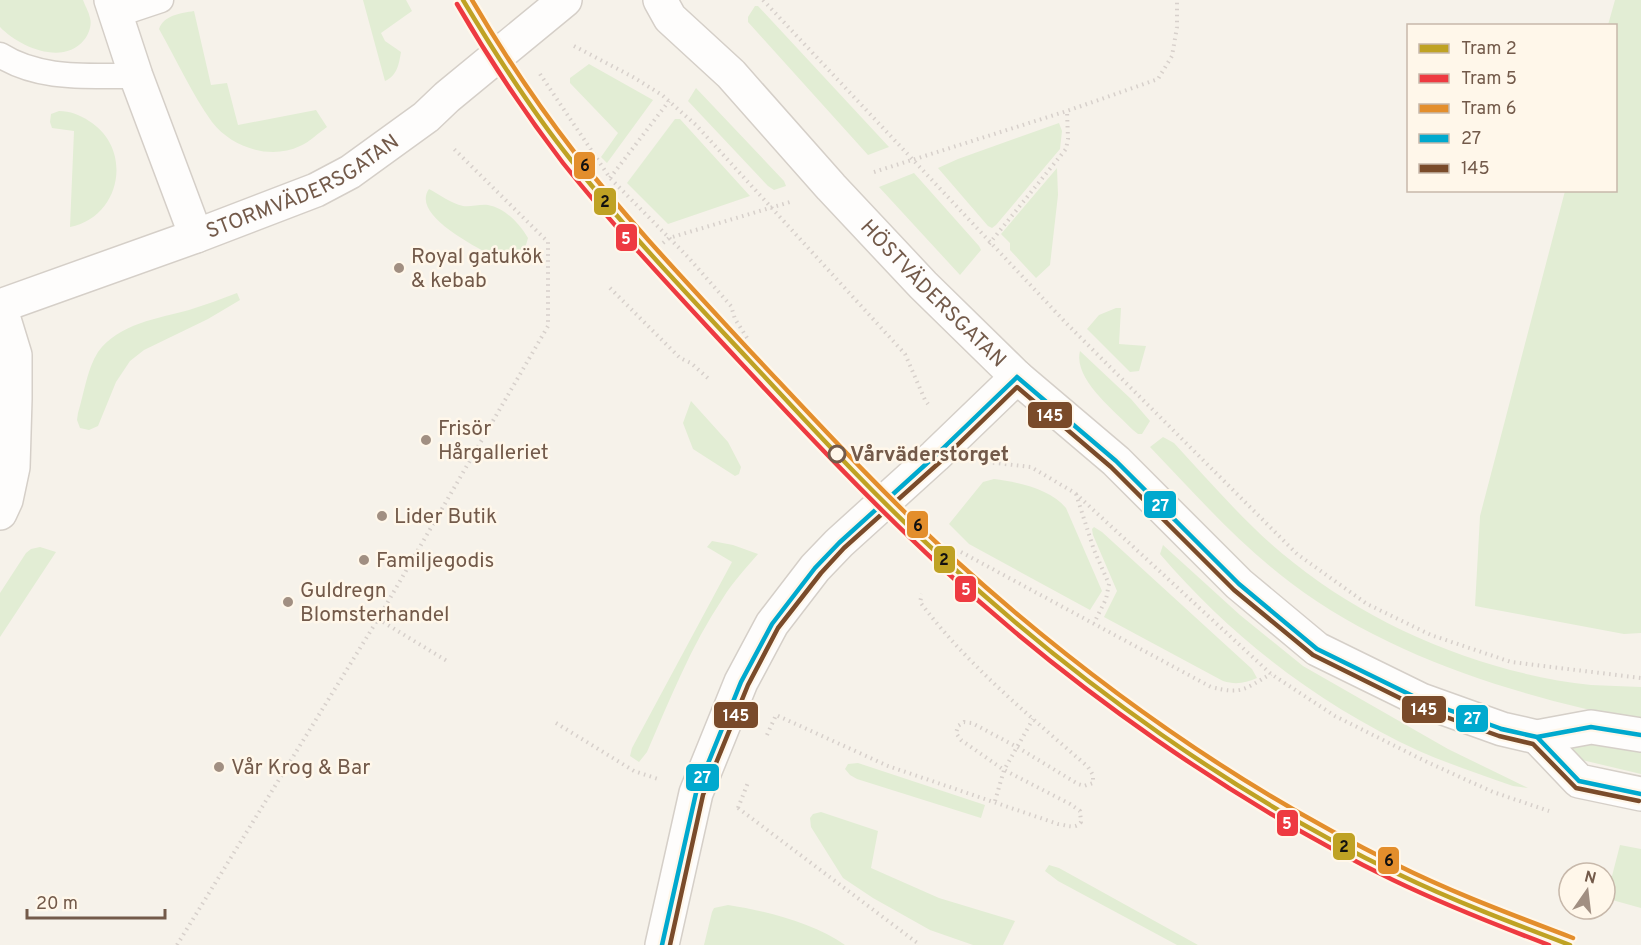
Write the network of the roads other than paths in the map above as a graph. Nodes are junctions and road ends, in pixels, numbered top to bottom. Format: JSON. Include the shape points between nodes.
{"nodes":[{"id":1,"x":161,"y":0,"type":"edge"},
{"id":2,"x":566,"y":0,"type":"edge"},
{"id":3,"x":660,"y":0,"type":"edge"},
{"id":4,"x":114,"y":7,"type":"edge"},
{"id":5,"x":0,"y":55,"type":"edge"},
{"id":6,"x":136,"y":76,"type":"junction"},
{"id":7,"x":196,"y":236,"type":"junction"},
{"id":8,"x":0,"y":306,"type":"edge"},
{"id":9,"x":1017,"y":377,"type":"junction"},
{"id":10,"x":0,"y":513,"type":"edge"},
{"id":11,"x":1641,"y":735,"type":"edge"},
{"id":12,"x":1537,"y":737,"type":"junction"},
{"id":13,"x":1641,"y":794,"type":"edge"},
{"id":14,"x":662,"y":945,"type":"edge"}],
"edges":[{"from":1,"to":4,"type":"lane"},
{"from":2,"to":7,"type":"street","name":"STORMVÄDERSGATAN","via":[[426,117],[350,172],[316,190]]},
{"from":3,"to":9,"type":"street","name":"HÖSTVÄDERSGATAN","via":[[670,18],[731,74],[923,285]]},
{"from":4,"to":6,"type":"street"},
{"from":5,"to":6,"type":"lane","via":[[44,73]]},
{"from":6,"to":7,"type":"street"},
{"from":7,"to":8,"type":"street","name":"STORMVÄDERSGATAN"},
{"from":8,"to":10,"type":"street","via":[[15,356],[13,467]]},
{"from":9,"to":12,"type":"street","name":"HÖSTVÄDERSGATAN","via":[[1116,461],[1239,584],[1317,649],[1420,700]]},
{"from":9,"to":14,"type":"street","via":[[839,543],[772,624],[741,682],[696,793]]},
{"from":11,"to":12,"type":"street","name":"HÖSTVÄDERSGATAN","via":[[1591,727]]},
{"from":12,"to":13,"type":"street","via":[[1579,781]]}]}
